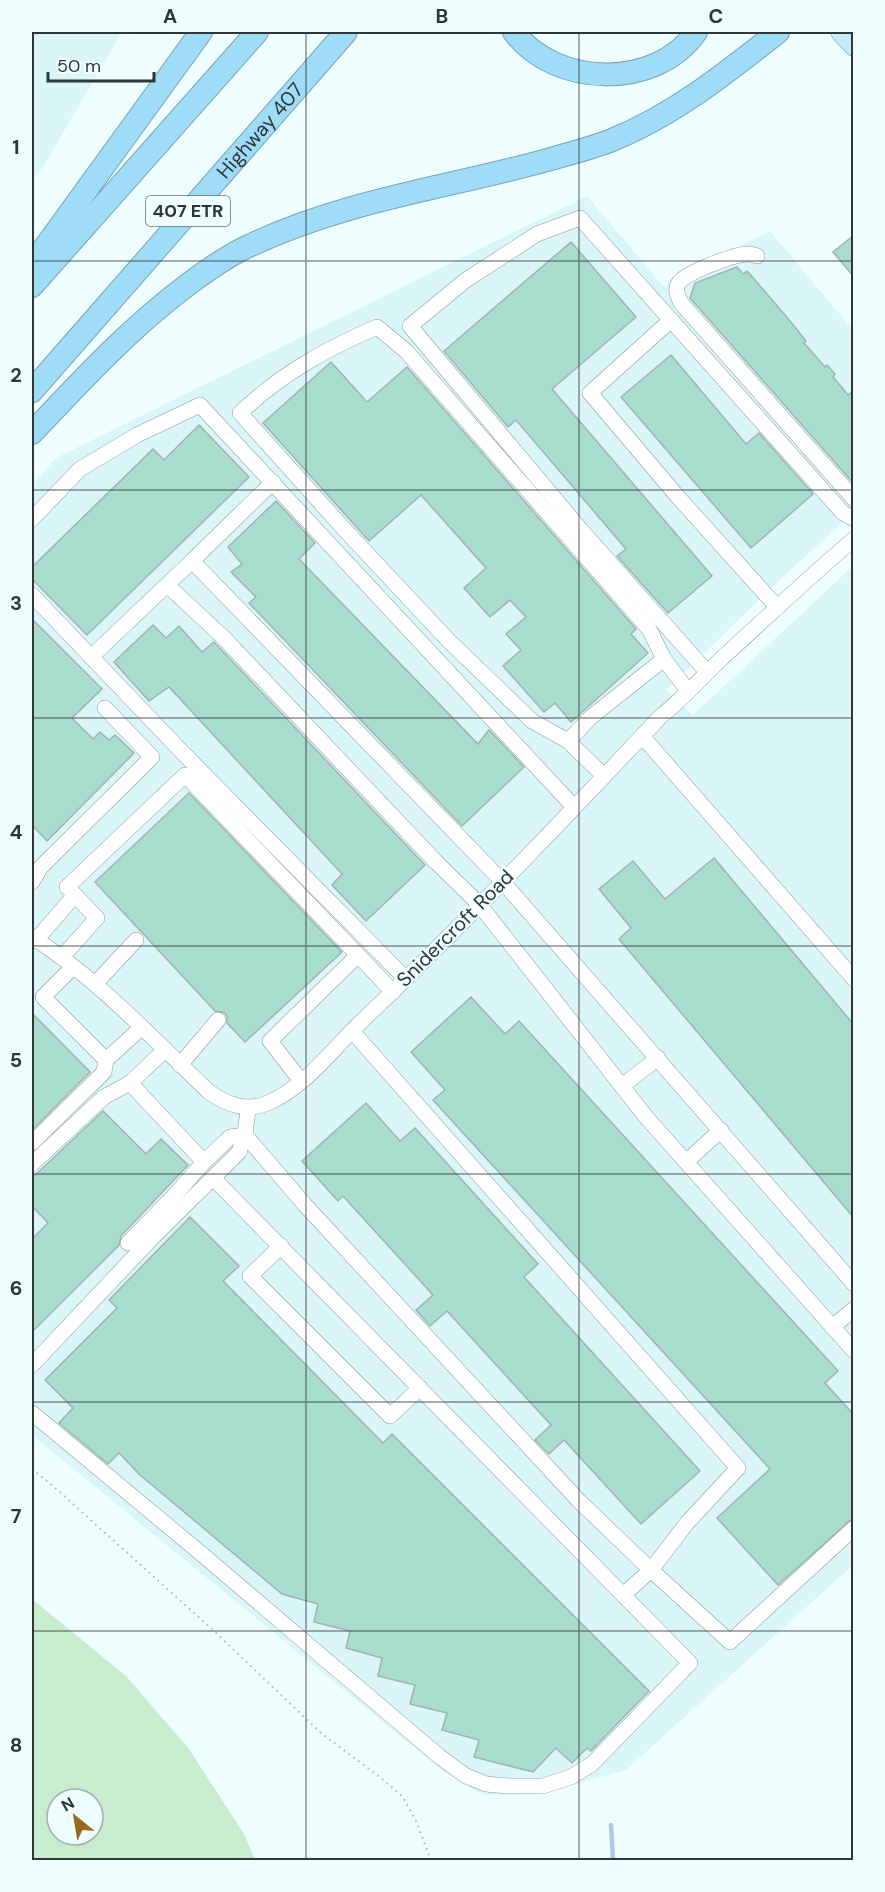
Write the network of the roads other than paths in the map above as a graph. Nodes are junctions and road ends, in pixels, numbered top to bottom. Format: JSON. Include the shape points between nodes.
{"nodes":[{"id":1,"x":201,"y":32,"type":"edge"},
{"id":2,"x":256,"y":32,"type":"edge"},
{"id":3,"x":346,"y":32,"type":"edge"},
{"id":4,"x":514,"y":32,"type":"edge"},
{"id":5,"x":696,"y":32,"type":"edge"},
{"id":6,"x":778,"y":32,"type":"edge"},
{"id":7,"x":841,"y":32,"type":"edge"},
{"id":8,"x":854,"y":46,"type":"edge"},
{"id":9,"x":757,"y":256,"type":"dead end"},
{"id":10,"x":32,"y":265,"type":"edge"},
{"id":11,"x":32,"y":286,"type":"edge"},
{"id":12,"x":671,"y":320,"type":"junction"},
{"id":13,"x":32,"y":391,"type":"edge"},
{"id":14,"x":32,"y":433,"type":"edge"},
{"id":15,"x":273,"y":482,"type":"junction"},
{"id":16,"x":854,"y":499,"type":"edge"},
{"id":17,"x":32,"y":519,"type":"edge"},
{"id":18,"x":854,"y":519,"type":"edge"},
{"id":19,"x":854,"y":539,"type":"edge"},
{"id":20,"x":192,"y":561,"type":"junction"},
{"id":21,"x":167,"y":585,"type":"junction"},
{"id":22,"x":32,"y":595,"type":"edge"},
{"id":23,"x":777,"y":607,"type":"junction"},
{"id":24,"x":91,"y":657,"type":"junction"},
{"id":25,"x":664,"y":659,"type":"junction"},
{"id":26,"x":707,"y":672,"type":"junction"},
{"id":27,"x":688,"y":691,"type":"junction"},
{"id":28,"x":105,"y":708,"type":"dead end"},
{"id":29,"x":642,"y":736,"type":"junction"},
{"id":30,"x":568,"y":741,"type":"junction"},
{"id":31,"x":604,"y":776,"type":"junction"},
{"id":32,"x":574,"y":807,"type":"junction"},
{"id":33,"x":502,"y":881,"type":"junction"},
{"id":34,"x":32,"y":882,"type":"edge"},
{"id":35,"x":75,"y":896,"type":"junction"},
{"id":36,"x":479,"y":904,"type":"junction"},
{"id":37,"x":34,"y":938,"type":"edge"},
{"id":38,"x":135,"y":940,"type":"dead end"},
{"id":39,"x":358,"y":955,"type":"junction"},
{"id":40,"x":68,"y":962,"type":"junction"},
{"id":41,"x":406,"y":979,"type":"junction"},
{"id":42,"x":854,"y":979,"type":"edge"},
{"id":43,"x":95,"y":984,"type":"junction"},
{"id":44,"x":393,"y":992,"type":"junction"},
{"id":45,"x":37,"y":998,"type":"edge"},
{"id":46,"x":218,"y":1020,"type":"dead end"},
{"id":47,"x":141,"y":1028,"type":"junction"},
{"id":48,"x":352,"y":1030,"type":"junction"},
{"id":49,"x":165,"y":1050,"type":"junction"},
{"id":50,"x":658,"y":1058,"type":"junction"},
{"id":51,"x":106,"y":1060,"type":"junction"},
{"id":52,"x":180,"y":1065,"type":"junction"},
{"id":53,"x":301,"y":1081,"type":"junction"},
{"id":54,"x":130,"y":1083,"type":"junction"},
{"id":55,"x":622,"y":1086,"type":"junction"},
{"id":56,"x":248,"y":1109,"type":"junction"},
{"id":57,"x":721,"y":1130,"type":"junction"},
{"id":58,"x":245,"y":1135,"type":"junction"},
{"id":59,"x":32,"y":1143,"type":"edge"},
{"id":60,"x":204,"y":1162,"type":"junction"},
{"id":61,"x":686,"y":1162,"type":"junction"},
{"id":62,"x":32,"y":1164,"type":"edge"},
{"id":63,"x":213,"y":1178,"type":"junction"},
{"id":64,"x":128,"y":1243,"type":"dead end"},
{"id":65,"x":281,"y":1246,"type":"junction"},
{"id":66,"x":854,"y":1284,"type":"edge"},
{"id":67,"x":854,"y":1309,"type":"edge"},
{"id":68,"x":832,"y":1327,"type":"junction"},
{"id":69,"x":854,"y":1351,"type":"edge"},
{"id":70,"x":32,"y":1365,"type":"edge"},
{"id":71,"x":420,"y":1388,"type":"junction"},
{"id":72,"x":32,"y":1413,"type":"edge"},
{"id":73,"x":854,"y":1528,"type":"edge"},
{"id":74,"x":651,"y":1570,"type":"junction"},
{"id":75,"x":623,"y":1594,"type":"junction"}],
"edges":[{"from":1,"to":10,"type":"highway"},
{"from":2,"to":11,"type":"highway","number":"407 ETR"},
{"from":3,"to":13,"type":"highway","name":"Highway 407","number":"407 ETR"},
{"from":4,"to":5,"type":"highway","via":[[536,55],[560,67],[609,74],[651,67],[672,56]]},
{"from":6,"to":14,"type":"highway","via":[[690,99],[651,123],[610,141],[516,169],[340,211],[294,225],[248,246],[161,305],[109,351]]},
{"from":7,"to":8,"type":"main road"},
{"from":9,"to":16,"type":"street","via":[[748,254],[687,274],[678,283],[677,293],[681,303]]},
{"from":12,"to":18,"type":"street","via":[[843,513]]},
{"from":12,"to":23,"type":"street","via":[[590,393]]},
{"from":12,"to":26,"type":"street","via":[[579,218],[537,234],[466,280],[410,326],[581,530]]},
{"from":15,"to":17,"type":"street","via":[[200,405],[137,435],[80,469]]},
{"from":15,"to":20,"type":"street"},
{"from":15,"to":32,"type":"street"},
{"from":19,"to":23,"type":"street","name":"Snidercroft Road"},
{"from":20,"to":21,"type":"street"},
{"from":20,"to":33,"type":"street"},
{"from":21,"to":24,"type":"street"},
{"from":21,"to":36,"type":"street","via":[[224,638]]},
{"from":22,"to":24,"type":"street"},
{"from":23,"to":26,"type":"street","name":"Snidercroft Road"},
{"from":24,"to":41,"type":"street"},
{"from":25,"to":27,"type":"street"},
{"from":25,"to":30,"type":"street","via":[[591,717]]},
{"from":25,"to":30,"type":"street","via":[[649,629],[595,564],[406,351],[377,327],[313,357],[240,413],[448,640],[532,721]]},
{"from":26,"to":27,"type":"street","name":"Snidercroft Road"},
{"from":27,"to":29,"type":"street","name":"Snidercroft Road"},
{"from":28,"to":34,"type":"street","via":[[152,757],[41,867]]},
{"from":29,"to":31,"type":"street","name":"Snidercroft Road"},
{"from":29,"to":42,"type":"street"},
{"from":30,"to":31,"type":"street"},
{"from":31,"to":32,"type":"street","name":"Snidercroft Road"},
{"from":32,"to":33,"type":"street","name":"Snidercroft Road"},
{"from":33,"to":36,"type":"street","name":"Snidercroft Road"},
{"from":33,"to":50,"type":"street"},
{"from":35,"to":37,"type":"street"},
{"from":35,"to":39,"type":"street","via":[[67,887],[185,775]]},
{"from":35,"to":40,"type":"street","via":[[97,918]]},
{"from":36,"to":41,"type":"street","name":"Snidercroft Road"},
{"from":36,"to":55,"type":"street"},
{"from":37,"to":40,"type":"street"},
{"from":38,"to":43,"type":"street"},
{"from":39,"to":44,"type":"street"},
{"from":39,"to":53,"type":"street","via":[[270,1041]]},
{"from":40,"to":43,"type":"street"},
{"from":40,"to":45,"type":"street"},
{"from":41,"to":44,"type":"street","name":"Snidercroft Road"},
{"from":43,"to":47,"type":"street"},
{"from":44,"to":48,"type":"street","name":"Snidercroft Road"},
{"from":45,"to":51,"type":"street"},
{"from":46,"to":52,"type":"street"},
{"from":47,"to":49,"type":"street"},
{"from":47,"to":51,"type":"street"},
{"from":48,"to":53,"type":"street","name":"Snidercroft Road"},
{"from":48,"to":74,"type":"street","via":[[738,1468],[687,1523]]},
{"from":49,"to":52,"type":"street"},
{"from":49,"to":54,"type":"street"},
{"from":50,"to":55,"type":"street"},
{"from":50,"to":57,"type":"street"},
{"from":51,"to":59,"type":"street","via":[[104,1071]]},
{"from":52,"to":56,"type":"street","via":[[209,1092]]},
{"from":53,"to":56,"type":"street","name":"Snidercroft Road","via":[[267,1103]]},
{"from":54,"to":60,"type":"street"},
{"from":54,"to":62,"type":"street","via":[[104,1097]]},
{"from":55,"to":61,"type":"street"},
{"from":56,"to":58,"type":"street"},
{"from":57,"to":61,"type":"street"},
{"from":57,"to":66,"type":"street"},
{"from":58,"to":60,"type":"street","via":[[230,1137]]},
{"from":58,"to":63,"type":"street","via":[[239,1152]]},
{"from":58,"to":74,"type":"street","via":[[579,1501]]},
{"from":60,"to":64,"type":"street"},
{"from":61,"to":68,"type":"street"},
{"from":63,"to":65,"type":"street"},
{"from":63,"to":70,"type":"street"},
{"from":65,"to":71,"type":"street"},
{"from":65,"to":71,"type":"street","via":[[250,1276],[390,1416]]},
{"from":67,"to":68,"type":"street"},
{"from":68,"to":69,"type":"street"},
{"from":71,"to":75,"type":"street"},
{"from":72,"to":75,"type":"street","via":[[440,1757],[466,1776],[486,1784],[543,1786],[571,1777],[592,1764],[690,1663]]},
{"from":73,"to":74,"type":"street","via":[[730,1642]]},
{"from":74,"to":75,"type":"street"}]}
